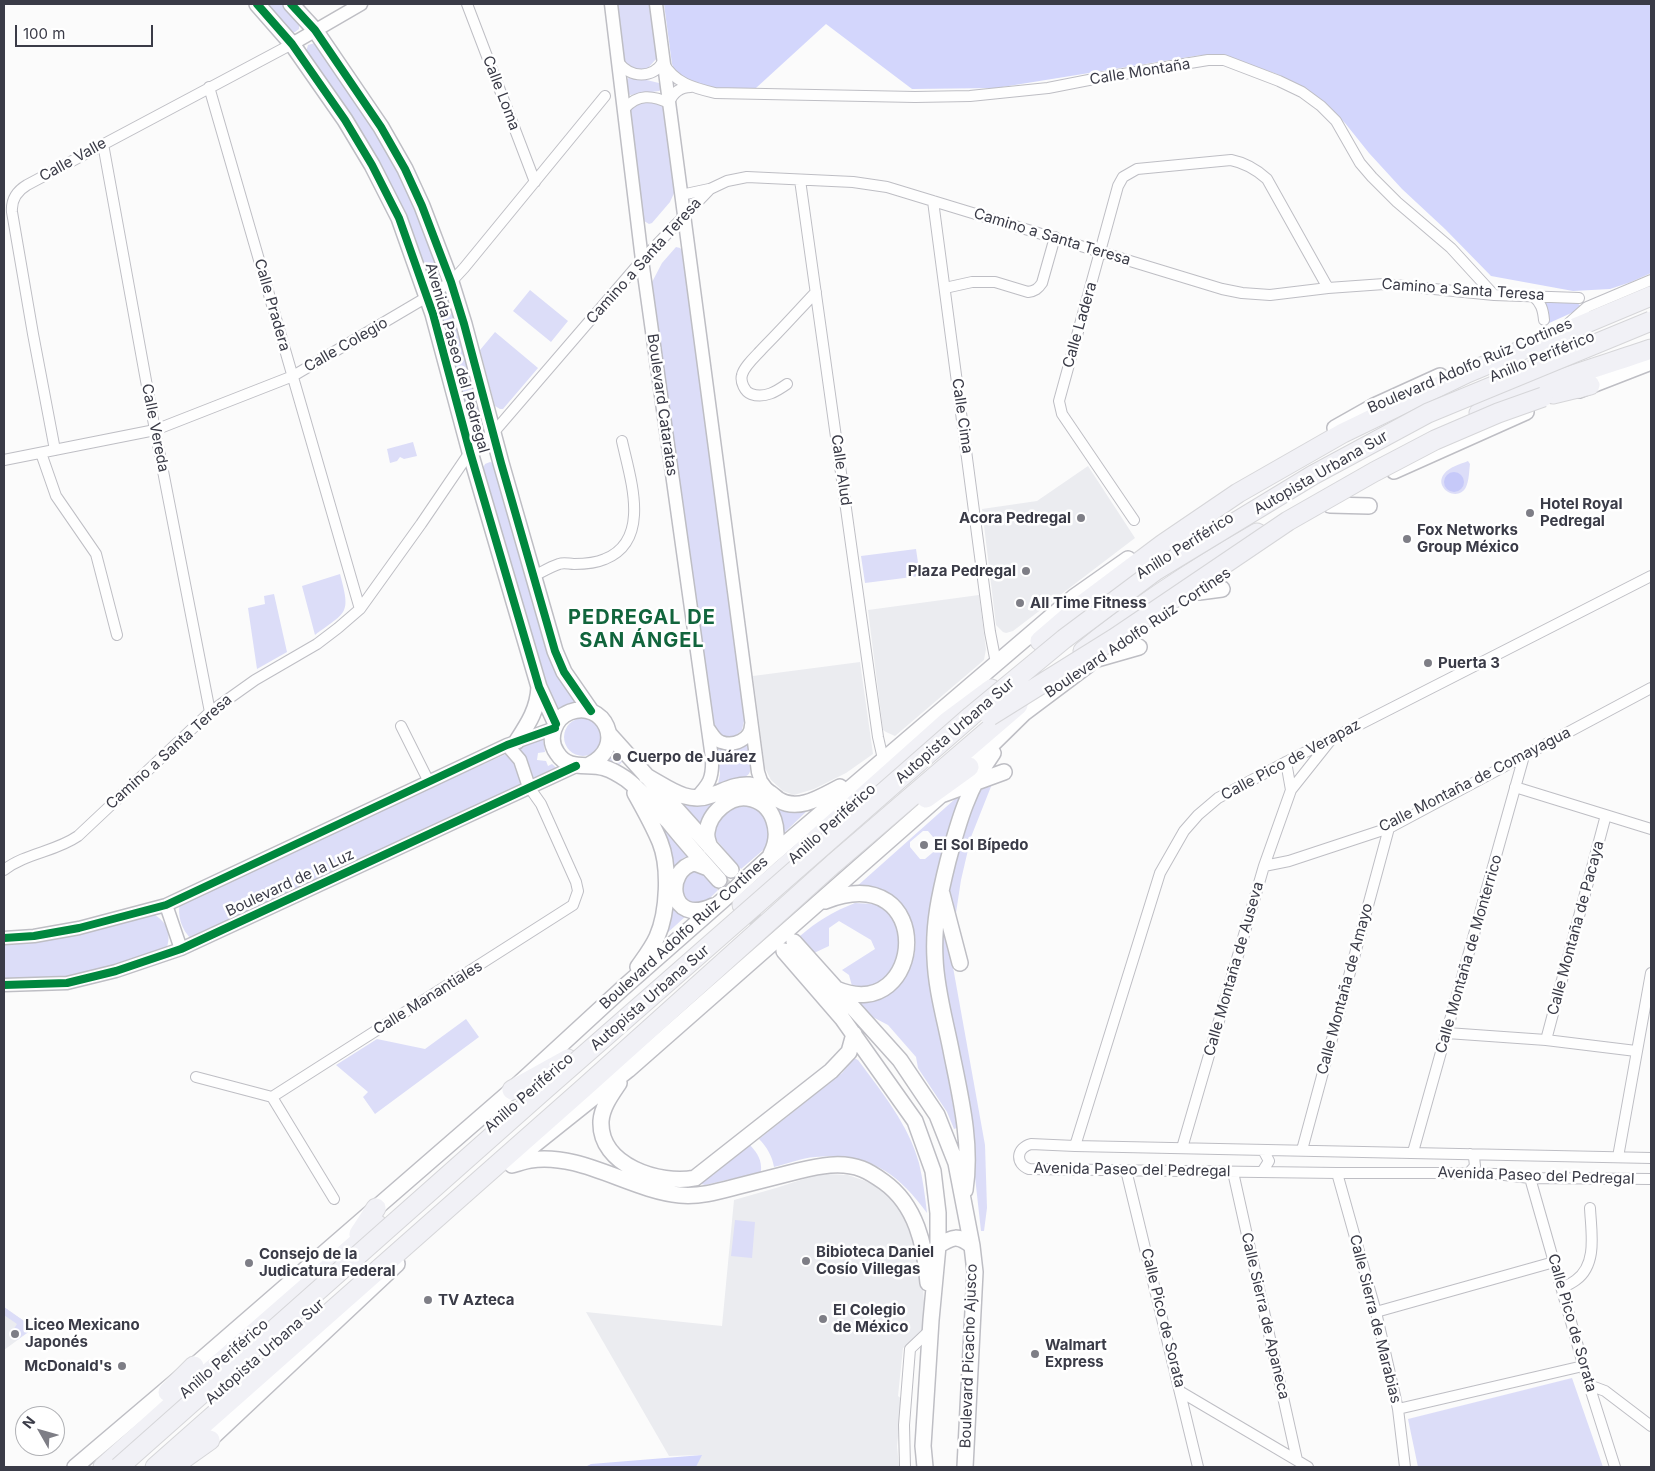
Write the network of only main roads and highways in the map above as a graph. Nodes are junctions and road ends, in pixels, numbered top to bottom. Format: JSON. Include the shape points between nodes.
{"nodes":[{"id":1,"x":257,"y":4,"type":"edge"},
{"id":2,"x":291,"y":4,"type":"edge"},
{"id":3,"x":1651,"y":295,"type":"edge"},
{"id":4,"x":1651,"y":314,"type":"edge"},
{"id":5,"x":1651,"y":322,"type":"edge"},
{"id":6,"x":1651,"y":334,"type":"edge"},
{"id":7,"x":1651,"y":349,"type":"edge"},
{"id":8,"x":1651,"y":362,"type":"edge"},
{"id":9,"x":1590,"y":385,"type":"junction"},
{"id":10,"x":1504,"y":400,"type":"junction"},
{"id":11,"x":1383,"y":475,"type":"junction"},
{"id":12,"x":1330,"y":506,"type":"junction"},
{"id":13,"x":1369,"y":506,"type":"dead end"},
{"id":14,"x":1222,"y":589,"type":"dead end"},
{"id":15,"x":1199,"y":592,"type":"junction"},
{"id":16,"x":1140,"y":647,"type":"dead end"},
{"id":17,"x":1097,"y":659,"type":"junction"},
{"id":18,"x":539,"y":688,"type":"junction"},
{"id":19,"x":992,"y":707,"type":"junction"},
{"id":20,"x":591,"y":712,"type":"junction"},
{"id":21,"x":555,"y":726,"type":"junction"},
{"id":22,"x":609,"y":734,"type":"junction"},
{"id":23,"x":512,"y":743,"type":"road end"},
{"id":24,"x":582,"y":766,"type":"junction"},
{"id":25,"x":1004,"y":772,"type":"dead end"},
{"id":26,"x":866,"y":774,"type":"junction"},
{"id":27,"x":972,"y":775,"type":"junction"},
{"id":28,"x":646,"y":776,"type":"junction"},
{"id":29,"x":626,"y":779,"type":"junction"},
{"id":30,"x":710,"y":847,"type":"junction"},
{"id":31,"x":770,"y":856,"type":"junction"},
{"id":32,"x":833,"y":864,"type":"junction"},
{"id":33,"x":708,"y":868,"type":"junction"},
{"id":34,"x":940,"y":891,"type":"junction"},
{"id":35,"x":723,"y":900,"type":"junction"},
{"id":36,"x":815,"y":906,"type":"junction"},
{"id":37,"x":960,"y":963,"type":"dead end"},
{"id":38,"x":624,"y":987,"type":"junction"},
{"id":39,"x":835,"y":989,"type":"junction"},
{"id":40,"x":854,"y":1034,"type":"junction"},
{"id":41,"x":568,"y":1059,"type":"junction"},
{"id":42,"x":628,"y":1070,"type":"junction"},
{"id":43,"x":586,"y":1086,"type":"junction"},
{"id":44,"x":512,"y":1090,"type":"junction"},
{"id":45,"x":540,"y":1140,"type":"junction"},
{"id":46,"x":508,"y":1166,"type":"junction"},
{"id":47,"x":963,"y":1199,"type":"junction"},
{"id":48,"x":376,"y":1208,"type":"junction"},
{"id":49,"x":938,"y":1246,"type":"junction"},
{"id":50,"x":972,"y":1246,"type":"junction"},
{"id":51,"x":346,"y":1254,"type":"junction"},
{"id":52,"x":931,"y":1325,"type":"junction"},
{"id":53,"x":194,"y":1366,"type":"junction"},
{"id":54,"x":192,"y":1387,"type":"junction"},
{"id":55,"x":138,"y":1421,"type":"junction"},
{"id":56,"x":210,"y":1440,"type":"junction"},
{"id":57,"x":74,"y":1467,"type":"edge"},
{"id":58,"x":89,"y":1467,"type":"edge"},
{"id":59,"x":103,"y":1467,"type":"edge"},
{"id":60,"x":119,"y":1467,"type":"edge"},
{"id":61,"x":134,"y":1467,"type":"edge"},
{"id":62,"x":155,"y":1467,"type":"edge"},
{"id":63,"x":172,"y":1467,"type":"edge"},
{"id":64,"x":178,"y":1467,"type":"edge"},
{"id":65,"x":925,"y":1467,"type":"edge"},
{"id":66,"x":965,"y":1467,"type":"edge"}],
"edges":[{"from":1,"to":18,"type":"main road","name":"Avenida Paseo del Pedregal","via":[[292,44],[345,120],[399,218],[427,297]]},
{"from":2,"to":20,"type":"main road","name":"Avenida Paseo del Pedregal","via":[[315,30],[366,104],[395,150],[422,206],[451,282],[559,662]]},
{"from":3,"to":19,"type":"highway","bridge":true,"via":[[1467,373],[1343,433],[1238,493],[1163,544],[1040,640]]},
{"from":3,"to":26,"type":"main road","name":"Boulevard Adolfo Ruiz Cortines","via":[[1621,303],[1468,364],[1374,406],[1273,462],[1224,492],[1080,593]]},
{"from":4,"to":41,"type":"highway","name":"Anillo Periférico","via":[[1416,411],[1146,568],[948,721]]},
{"from":5,"to":19,"type":"highway","name":"Autopista Urbana Sur","bridge":true,"via":[[1428,413],[1313,475],[1156,570],[1064,639]]},
{"from":6,"to":19,"type":"highway","name":"Autopista Urbana Sur","bridge":true,"via":[[1588,355],[1428,424],[1307,489],[1145,590]]},
{"from":7,"to":10,"type":"highway","name":"Anillo Periférico"},
{"from":8,"to":9,"type":"main road","name":"Boulevard Adolfo Ruiz Cortines"},
{"from":9,"to":11,"type":"main road","name":"Boulevard Adolfo Ruiz Cortines"},
{"from":9,"to":19,"type":"highway","bridge":true,"via":[[1564,390],[1498,413],[1374,472],[1288,521],[1115,638]]},
{"from":10,"to":11,"type":"highway"},
{"from":10,"to":32,"type":"highway","name":"Anillo Periférico","via":[[1348,480],[1193,571],[1113,626]]},
{"from":11,"to":12,"type":"main road","name":"Boulevard Adolfo Ruiz Cortines"},
{"from":12,"to":13,"type":"main road"},
{"from":12,"to":15,"type":"main road","name":"Boulevard Adolfo Ruiz Cortines","via":[[1300,522]]},
{"from":14,"to":15,"type":"main road"},
{"from":15,"to":17,"type":"main road","name":"Boulevard Adolfo Ruiz Cortines"},
{"from":16,"to":17,"type":"main road"},
{"from":17,"to":27,"type":"main road","name":"Boulevard Adolfo Ruiz Cortines","via":[[1024,713]]},
{"from":18,"to":21,"type":"main road","name":"Avenida Paseo del Pedregal"},
{"from":18,"to":23,"type":"main road","via":[[536,709]]},
{"from":19,"to":60,"type":"highway","name":"Autopista Urbana Sur","bridge":true,"via":[[542,1092]]},
{"from":19,"to":61,"type":"highway","name":"Autopista Urbana Sur"},
{"from":20,"to":21,"type":"main road","via":[[576,710],[568,713]]},
{"from":20,"to":22,"type":"main road","via":[[603,720]]},
{"from":21,"to":24,"type":"main road","via":[[552,736],[556,752],[568,764]]},
{"from":22,"to":24,"type":"main road","via":[[605,754],[598,761]]},
{"from":22,"to":28,"type":"main road"},
{"from":24,"to":29,"type":"main road","via":[[605,768]]},
{"from":25,"to":27,"type":"main road"},
{"from":26,"to":28,"type":"main road","via":[[826,795],[796,804],[780,801],[769,792],[753,786],[742,785],[694,799]]},
{"from":26,"to":31,"type":"main road","name":"Boulevard Adolfo Ruiz Cortines"},
{"from":27,"to":32,"type":"highway"},
{"from":27,"to":34,"type":"main road"},
{"from":27,"to":36,"type":"main road","name":"Boulevard Adolfo Ruiz Cortines","via":[[941,795]]},
{"from":28,"to":30,"type":"main road"},
{"from":29,"to":33,"type":"main road","via":[[647,798]]},
{"from":29,"to":38,"type":"main road","via":[[661,843],[666,869],[666,899],[657,936]]},
{"from":30,"to":31,"type":"main road","via":[[707,834],[715,814],[734,799],[751,798],[764,806],[774,820],[777,837]]},
{"from":30,"to":33,"type":"main road","via":[[725,875]]},
{"from":31,"to":35,"type":"main road","name":"Boulevard Adolfo Ruiz Cortines"},
{"from":32,"to":43,"type":"highway","name":"Anillo Periférico"},
{"from":33,"to":35,"type":"main road","via":[[694,863],[678,872],[675,884],[678,903],[686,910],[696,912]]},
{"from":34,"to":37,"type":"main road"},
{"from":34,"to":47,"type":"main road","via":[[935,924],[935,967],[964,1115],[968,1170]]},
{"from":35,"to":38,"type":"main road","name":"Boulevard Adolfo Ruiz Cortines"},
{"from":36,"to":39,"type":"main road","via":[[834,897],[866,893],[885,900],[902,919],[906,931],[905,959],[890,982],[877,991],[863,994]]},
{"from":36,"to":42,"type":"main road","name":"Boulevard Adolfo Ruiz Cortines"},
{"from":38,"to":44,"type":"main road","name":"Boulevard Adolfo Ruiz Cortines"},
{"from":39,"to":40,"type":"main road","name":"Boulevard Picacho Ajusco","via":[[789,946]]},
{"from":39,"to":47,"type":"main road","name":"Boulevard Picacho Ajusco","via":[[900,1060],[937,1115],[956,1163]]},
{"from":40,"to":42,"type":"main road","via":[[849,1052],[831,1071],[695,1178],[685,1180],[670,1180],[638,1171],[624,1163],[604,1137],[601,1120],[604,1106]]},
{"from":40,"to":49,"type":"main road","name":"Boulevard Picacho Ajusco","via":[[915,1122],[933,1171]]},
{"from":41,"to":44,"type":"highway"},
{"from":41,"to":51,"type":"highway","name":"Anillo Periférico"},
{"from":42,"to":45,"type":"main road","name":"Boulevard Adolfo Ruiz Cortines"},
{"from":43,"to":45,"type":"highway"},
{"from":43,"to":62,"type":"highway","name":"Anillo Periférico"},
{"from":44,"to":48,"type":"main road","name":"Boulevard Adolfo Ruiz Cortines"},
{"from":45,"to":46,"type":"main road","name":"Boulevard Adolfo Ruiz Cortines"},
{"from":46,"to":52,"type":"main road","via":[[530,1160],[573,1162],[664,1194],[684,1196],[706,1194],[819,1166],[845,1165],[861,1169],[894,1189],[909,1207],[926,1264]]},
{"from":46,"to":56,"type":"main road","name":"Boulevard Adolfo Ruiz Cortines"},
{"from":47,"to":50,"type":"main road","name":"Boulevard Picacho Ajusco"},
{"from":48,"to":51,"type":"highway"},
{"from":48,"to":53,"type":"main road","name":"Boulevard Adolfo Ruiz Cortines"},
{"from":49,"to":50,"type":"main road","via":[[954,1237],[962,1238]]},
{"from":49,"to":52,"type":"main road","name":"Boulevard Picacho Ajusco"},
{"from":50,"to":66,"type":"main road","name":"Boulevard Picacho Ajusco","via":[[975,1272]]},
{"from":51,"to":54,"type":"highway","name":"Anillo Periférico"},
{"from":52,"to":65,"type":"main road","name":"Boulevard Picacho Ajusco","via":[[923,1446]]},
{"from":53,"to":55,"type":"highway"},
{"from":53,"to":57,"type":"main road","name":"Boulevard Adolfo Ruiz Cortines"},
{"from":54,"to":55,"type":"highway"},
{"from":54,"to":59,"type":"highway","name":"Anillo Periférico"},
{"from":55,"to":58,"type":"highway"},
{"from":56,"to":63,"type":"highway"},
{"from":56,"to":64,"type":"main road","name":"Boulevard Adolfo Ruiz Cortines"}]}
